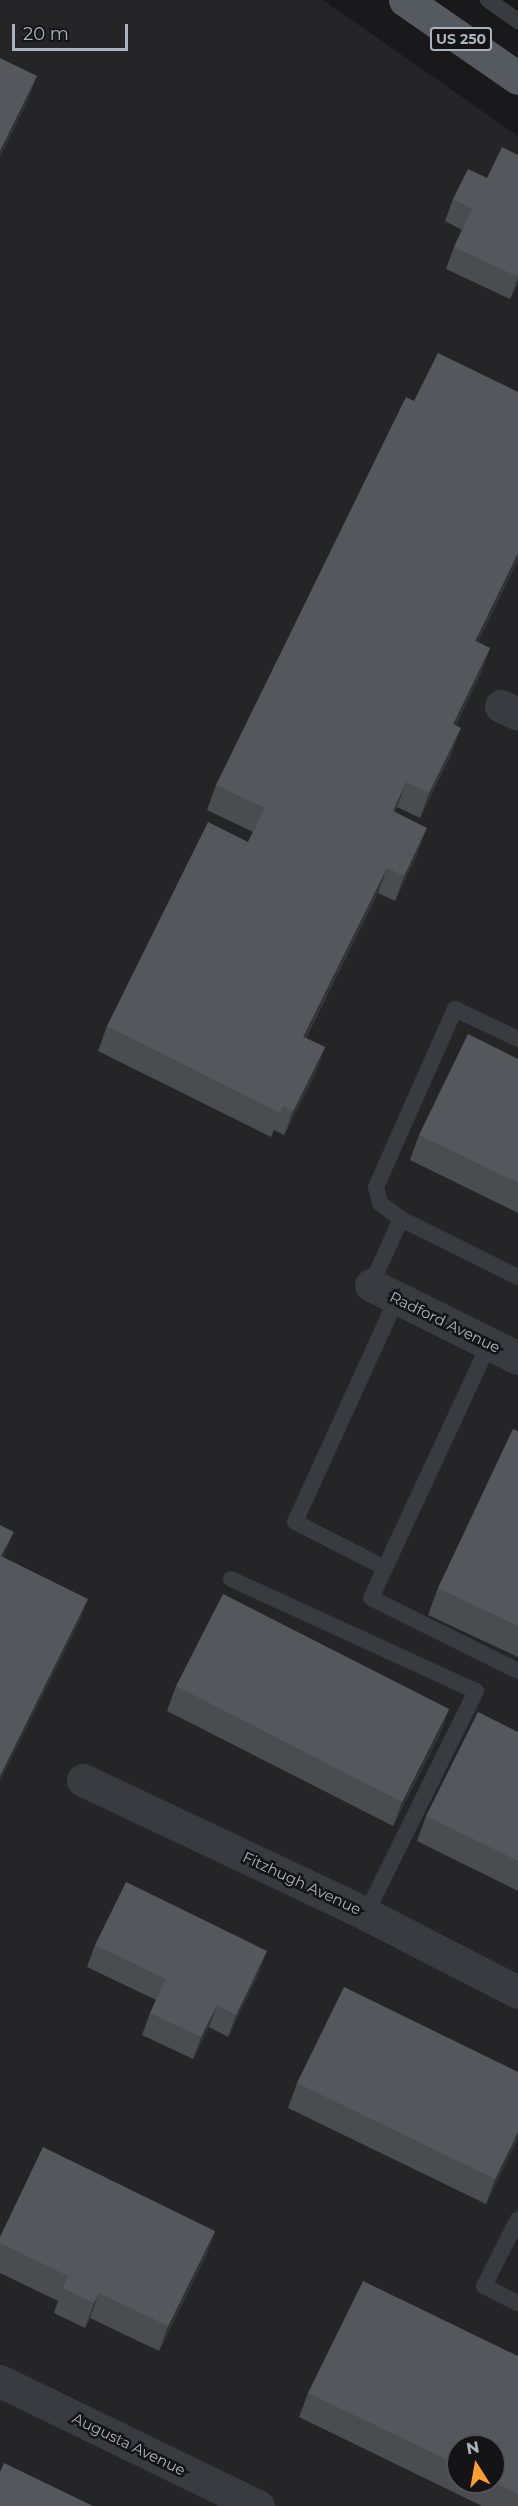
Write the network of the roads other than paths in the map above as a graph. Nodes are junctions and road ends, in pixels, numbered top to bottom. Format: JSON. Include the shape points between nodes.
{"nodes":[{"id":1,"x":405,"y":0,"type":"edge"},
{"id":2,"x":488,"y":0,"type":"edge"},
{"id":3,"x":518,"y":21,"type":"edge"},
{"id":4,"x":518,"y":78,"type":"edge"},
{"id":5,"x":518,"y":1039,"type":"edge"},
{"id":6,"x":400,"y":1219,"type":"junction"},
{"id":7,"x":518,"y":1277,"type":"edge"},
{"id":8,"x":384,"y":1292,"type":"junction"},
{"id":9,"x":489,"y":1344,"type":"junction"},
{"id":10,"x":518,"y":1358,"type":"edge"},
{"id":11,"x":385,"y":1568,"type":"junction"},
{"id":12,"x":231,"y":1580,"type":"dead end"},
{"id":13,"x":518,"y":1671,"type":"edge"},
{"id":14,"x":83,"y":1780,"type":"dead end"},
{"id":15,"x":366,"y":1914,"type":"junction"},
{"id":16,"x":518,"y":1992,"type":"edge"},
{"id":17,"x":518,"y":2219,"type":"edge"},
{"id":18,"x":518,"y":2303,"type":"edge"},
{"id":19,"x":0,"y":2381,"type":"edge"},
{"id":20,"x":258,"y":2506,"type":"edge"}],
"edges":[{"from":1,"to":4,"type":"main road","number":"US 250"},
{"from":2,"to":3,"type":"lane"},
{"from":5,"to":6,"type":"lane","via":[[455,1009],[376,1187],[380,1203]]},
{"from":6,"to":7,"type":"lane"},
{"from":6,"to":8,"type":"lane"},
{"from":8,"to":9,"type":"street","name":"Radford Avenue"},
{"from":8,"to":11,"type":"lane","via":[[295,1522]]},
{"from":9,"to":10,"type":"street","name":"Radford Avenue"},
{"from":9,"to":11,"type":"lane"},
{"from":11,"to":13,"type":"lane","via":[[371,1598]]},
{"from":12,"to":15,"type":"lane","via":[[476,1692]]},
{"from":14,"to":15,"type":"street","name":"Fitzhugh Avenue"},
{"from":15,"to":16,"type":"street","name":"Fitzhugh Avenue"},
{"from":17,"to":18,"type":"lane","via":[[484,2286]]},
{"from":19,"to":20,"type":"street","name":"Augusta Avenue"}]}
